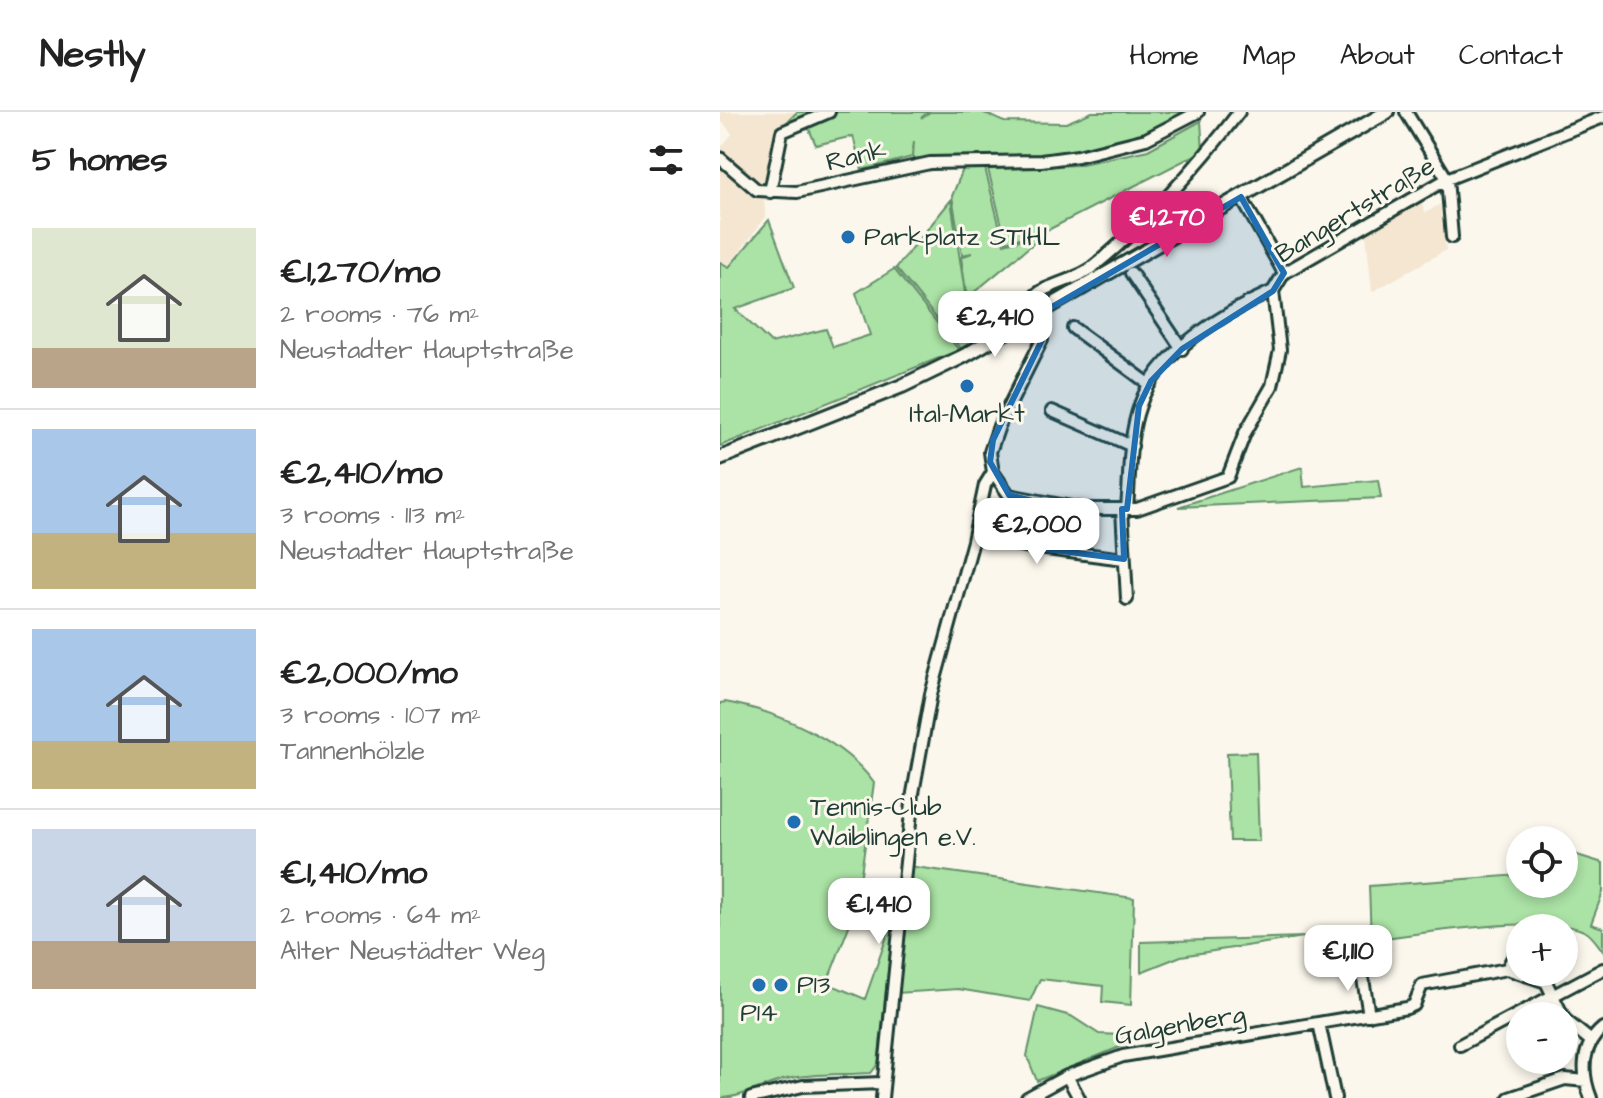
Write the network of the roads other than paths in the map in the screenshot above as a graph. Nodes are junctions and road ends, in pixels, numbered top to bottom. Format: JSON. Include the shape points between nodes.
{"nodes":[{"id":1,"x":829,"y":112,"type":"edge"},
{"id":2,"x":1198,"y":112,"type":"edge"},
{"id":3,"x":1239,"y":112,"type":"edge"},
{"id":4,"x":1387,"y":112,"type":"edge"},
{"id":5,"x":1406,"y":112,"type":"edge"},
{"id":6,"x":1603,"y":117,"type":"edge"},
{"id":7,"x":720,"y":158,"type":"edge"},
{"id":8,"x":1447,"y":179,"type":"junction"},
{"id":9,"x":770,"y":192,"type":"junction"},
{"id":10,"x":1241,"y":197,"type":"junction"},
{"id":11,"x":1452,"y":237,"type":"dead end"},
{"id":12,"x":1131,"y":273,"type":"dead end"},
{"id":13,"x":1284,"y":273,"type":"junction"},
{"id":14,"x":1273,"y":291,"type":"junction"},
{"id":15,"x":1038,"y":315,"type":"junction"},
{"id":16,"x":1073,"y":328,"type":"dead end"},
{"id":17,"x":1182,"y":349,"type":"junction"},
{"id":18,"x":1149,"y":384,"type":"junction"},
{"id":19,"x":1052,"y":411,"type":"dead end"},
{"id":20,"x":1132,"y":446,"type":"junction"},
{"id":21,"x":720,"y":458,"type":"edge"},
{"id":22,"x":993,"y":472,"type":"junction"},
{"id":23,"x":1051,"y":504,"type":"junction"},
{"id":24,"x":1125,"y":509,"type":"junction"},
{"id":25,"x":1003,"y":542,"type":"dead end"},
{"id":26,"x":1030,"y":547,"type":"junction"},
{"id":27,"x":1124,"y":559,"type":"junction"},
{"id":28,"x":1127,"y":599,"type":"dead end"},
{"id":29,"x":1361,"y":967,"type":"dead end"},
{"id":30,"x":1506,"y":969,"type":"edge"},
{"id":31,"x":1603,"y":969,"type":"edge"},
{"id":32,"x":1548,"y":986,"type":"edge"},
{"id":33,"x":1555,"y":997,"type":"junction"},
{"id":34,"x":1557,"y":1002,"type":"edge"},
{"id":35,"x":1369,"y":1015,"type":"junction"},
{"id":36,"x":1319,"y":1023,"type":"junction"},
{"id":37,"x":1603,"y":1028,"type":"edge"},
{"id":38,"x":1578,"y":1030,"type":"edge"},
{"id":39,"x":1591,"y":1041,"type":"junction"},
{"id":40,"x":1460,"y":1045,"type":"dead end"},
{"id":41,"x":1067,"y":1076,"type":"junction"},
{"id":42,"x":1586,"y":1081,"type":"junction"},
{"id":43,"x":882,"y":1083,"type":"junction"},
{"id":44,"x":751,"y":1098,"type":"edge"},
{"id":45,"x":882,"y":1098,"type":"edge"},
{"id":46,"x":1027,"y":1098,"type":"edge"},
{"id":47,"x":1079,"y":1098,"type":"edge"},
{"id":48,"x":1335,"y":1098,"type":"edge"},
{"id":49,"x":1509,"y":1098,"type":"edge"},
{"id":50,"x":1591,"y":1098,"type":"edge"}],
"edges":[{"from":1,"to":9,"type":"street","via":[[782,132]]},
{"from":2,"to":9,"type":"street","name":"Rank","via":[[1146,139],[1078,156],[930,163],[797,192]]},
{"from":3,"to":15,"type":"street","via":[[1178,185],[1109,253],[1087,272],[1038,292]]},
{"from":4,"to":10,"type":"street"},
{"from":5,"to":8,"type":"street"},
{"from":6,"to":8,"type":"street","name":"Bangertstraße"},
{"from":7,"to":9,"type":"street","via":[[743,181]]},
{"from":8,"to":11,"type":"street"},
{"from":8,"to":13,"type":"street","name":"Bangertstraße"},
{"from":10,"to":13,"type":"street"},
{"from":10,"to":15,"type":"street"},
{"from":12,"to":17,"type":"street"},
{"from":13,"to":14,"type":"street","name":"Bangertstraße"},
{"from":14,"to":17,"type":"street","via":[[1246,303]]},
{"from":14,"to":24,"type":"street","name":"Bangertstraße","via":[[1280,350],[1272,386],[1228,477],[1147,508]]},
{"from":15,"to":21,"type":"street","via":[[902,386]]},
{"from":15,"to":22,"type":"street","via":[[1042,340],[993,440]]},
{"from":16,"to":18,"type":"street"},
{"from":17,"to":18,"type":"street"},
{"from":18,"to":20,"type":"street"},
{"from":19,"to":20,"type":"street"},
{"from":20,"to":24,"type":"street"},
{"from":22,"to":23,"type":"street","via":[[1009,495]]},
{"from":22,"to":43,"type":"street","via":[[985,485],[931,694],[913,793]]},
{"from":23,"to":24,"type":"street"},
{"from":23,"to":26,"type":"street"},
{"from":24,"to":27,"type":"street"},
{"from":25,"to":26,"type":"street"},
{"from":26,"to":27,"type":"street"},
{"from":27,"to":28,"type":"street"},
{"from":29,"to":35,"type":"street"},
{"from":30,"to":35,"type":"street","name":"Galgenberg","via":[[1422,985],[1414,1005]]},
{"from":31,"to":33,"type":"street"},
{"from":32,"to":33,"type":"street"},
{"from":33,"to":34,"type":"street"},
{"from":33,"to":40,"type":"street"},
{"from":35,"to":36,"type":"street","name":"Galgenberg"},
{"from":36,"to":41,"type":"street","name":"Galgenberg","via":[[1123,1056]]},
{"from":36,"to":48,"type":"street"},
{"from":37,"to":39,"type":"street"},
{"from":38,"to":39,"type":"street"},
{"from":39,"to":42,"type":"street","via":[[1584,1062]]},
{"from":41,"to":46,"type":"street","name":"Galgenberg"},
{"from":41,"to":47,"type":"street"},
{"from":42,"to":49,"type":"street","via":[[1565,1079]]},
{"from":42,"to":50,"type":"street"},
{"from":43,"to":44,"type":"street","via":[[791,1087]]},
{"from":43,"to":45,"type":"street"}]}
